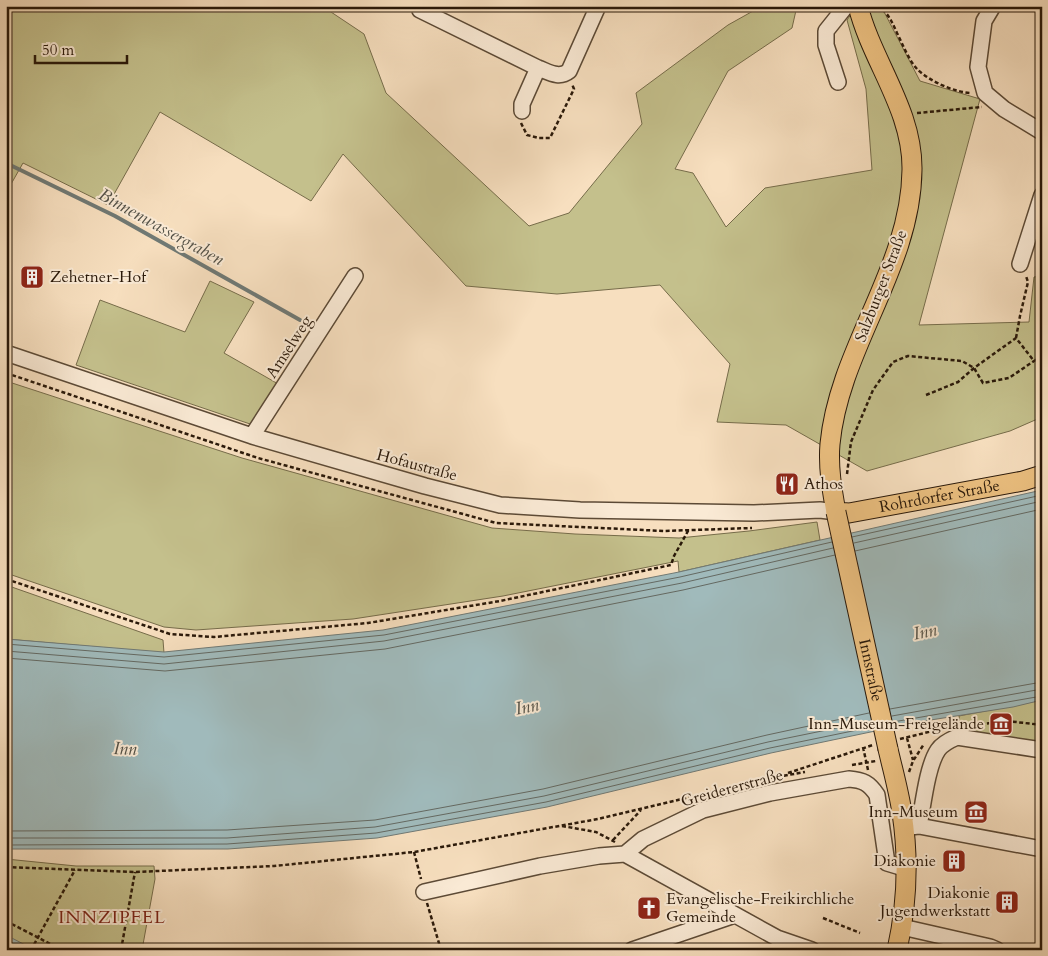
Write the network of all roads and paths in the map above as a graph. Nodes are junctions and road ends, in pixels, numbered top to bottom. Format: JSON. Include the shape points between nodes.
{"nodes":[{"id":1,"x":420,"y":6,"type":"edge"},
{"id":2,"x":598,"y":6,"type":"edge"},
{"id":3,"x":846,"y":6,"type":"edge"},
{"id":4,"x":858,"y":6,"type":"edge"},
{"id":5,"x":877,"y":6,"type":"edge"},
{"id":6,"x":993,"y":6,"type":"edge"},
{"id":7,"x":538,"y":68,"type":"junction"},
{"id":8,"x":568,"y":71,"type":"junction"},
{"id":9,"x":838,"y":82,"type":"dead end"},
{"id":10,"x":983,"y":100,"type":"junction"},
{"id":11,"x":522,"y":111,"type":"joint"},
{"id":12,"x":914,"y":114,"type":"dead end"},
{"id":13,"x":1042,"y":132,"type":"edge"},
{"id":14,"x":1042,"y":195,"type":"edge"},
{"id":15,"x":1020,"y":264,"type":"joint"},
{"id":16,"x":355,"y":276,"type":"dead end"},
{"id":17,"x":1016,"y":338,"type":"junction"},
{"id":18,"x":6,"y":353,"type":"edge"},
{"id":19,"x":1042,"y":356,"type":"edge"},
{"id":20,"x":1034,"y":361,"type":"junction"},
{"id":21,"x":974,"y":368,"type":"junction"},
{"id":22,"x":926,"y":395,"type":"dead end"},
{"id":23,"x":252,"y":436,"type":"junction"},
{"id":24,"x":1042,"y":475,"type":"edge"},
{"id":25,"x":847,"y":481,"type":"dead end"},
{"id":26,"x":836,"y":512,"type":"junction"},
{"id":27,"x":689,"y":530,"type":"dead end"},
{"id":28,"x":6,"y":579,"type":"edge"},
{"id":29,"x":1042,"y":725,"type":"edge"},
{"id":30,"x":968,"y":726,"type":"dead end"},
{"id":31,"x":942,"y":729,"type":"dead end"},
{"id":32,"x":907,"y":738,"type":"dead end"},
{"id":33,"x":1042,"y":750,"type":"edge"},
{"id":34,"x":913,"y":761,"type":"junction"},
{"id":35,"x":866,"y":763,"type":"dead end"},
{"id":36,"x":909,"y":772,"type":"dead end"},
{"id":37,"x":764,"y":779,"type":"dead end"},
{"id":38,"x":746,"y":784,"type":"dead end"},
{"id":39,"x":642,"y":809,"type":"junction"},
{"id":40,"x":560,"y":826,"type":"junction"},
{"id":41,"x":912,"y":827,"type":"junction"},
{"id":42,"x":613,"y":840,"type":"junction"},
{"id":43,"x":1042,"y":850,"type":"edge"},
{"id":44,"x":414,"y":852,"type":"junction"},
{"id":45,"x":625,"y":854,"type":"junction"},
{"id":46,"x":6,"y":867,"type":"edge"},
{"id":47,"x":418,"y":867,"type":"dead end"},
{"id":48,"x":907,"y":869,"type":"junction"},
{"id":49,"x":75,"y":870,"type":"junction"},
{"id":50,"x":136,"y":872,"type":"junction"},
{"id":51,"x":424,"y":892,"type":"joint"},
{"id":52,"x":735,"y":915,"type":"junction"},
{"id":53,"x":823,"y":918,"type":"dead end"},
{"id":54,"x":6,"y":921,"type":"edge"},
{"id":55,"x":902,"y":927,"type":"junction"},
{"id":56,"x":860,"y":933,"type":"dead end"},
{"id":57,"x":31,"y":950,"type":"edge"},
{"id":58,"x":62,"y":950,"type":"edge"},
{"id":59,"x":121,"y":950,"type":"edge"},
{"id":60,"x":441,"y":950,"type":"edge"},
{"id":61,"x":632,"y":950,"type":"edge"},
{"id":62,"x":812,"y":950,"type":"edge"},
{"id":63,"x":897,"y":950,"type":"edge"},
{"id":64,"x":997,"y":950,"type":"edge"}],
"edges":[{"from":1,"to":7,"type":"street","via":[[420,10]]},
{"from":2,"to":8,"type":"street"},
{"from":3,"to":9,"type":"street","via":[[826,31],[826,44]]},
{"from":4,"to":26,"type":"main road","name":"Salzburger Straße","via":[[872,48],[904,116],[912,169],[902,236],[847,374],[833,424],[830,466]]},
{"from":5,"to":10,"type":"path","via":[[885,10],[918,70],[936,82]]},
{"from":6,"to":10,"type":"street","via":[[984,21],[978,67]]},
{"from":7,"to":8,"type":"street","via":[[558,75]]},
{"from":7,"to":11,"type":"street"},
{"from":8,"to":11,"type":"path","via":[[574,89],[550,138],[527,135],[520,124]]},
{"from":10,"to":12,"type":"path"},
{"from":10,"to":13,"type":"street"},
{"from":14,"to":15,"type":"street"},
{"from":15,"to":17,"type":"path","via":[[1028,282]]},
{"from":16,"to":23,"type":"street","name":"Amselweg"},
{"from":17,"to":20,"type":"path"},
{"from":17,"to":21,"type":"path"},
{"from":18,"to":23,"type":"street","name":"Hofaustraße"},
{"from":19,"to":20,"type":"path"},
{"from":20,"to":21,"type":"path","via":[[1010,378],[983,383]]},
{"from":21,"to":22,"type":"path","via":[[958,382]]},
{"from":21,"to":25,"type":"path","via":[[962,361],[908,356],[894,362],[873,390],[851,442]]},
{"from":23,"to":26,"type":"street","name":"Hofaustraße","via":[[500,505],[580,510]]},
{"from":24,"to":26,"type":"main road","name":"Rohrdorfer Straße","via":[[849,513]]},
{"from":26,"to":41,"type":"main road","name":"Innstraße","bridge":true,"via":[[888,750]]},
{"from":27,"to":28,"type":"path","via":[[671,565],[500,601],[368,623],[214,637],[170,634]]},
{"from":29,"to":30,"type":"path","via":[[1007,721]]},
{"from":31,"to":34,"type":"path","via":[[933,730]]},
{"from":32,"to":34,"type":"path"},
{"from":33,"to":41,"type":"street","via":[[957,737],[948,740],[932,762]]},
{"from":34,"to":36,"type":"path"},
{"from":35,"to":37,"type":"path","via":[[863,747]]},
{"from":38,"to":39,"type":"path"},
{"from":39,"to":40,"type":"path"},
{"from":39,"to":42,"type":"path"},
{"from":40,"to":42,"type":"path","via":[[596,832]]},
{"from":40,"to":44,"type":"path"},
{"from":41,"to":43,"type":"street"},
{"from":41,"to":48,"type":"main road","name":"Innstraße"},
{"from":42,"to":45,"type":"path"},
{"from":44,"to":47,"type":"path"},
{"from":44,"to":50,"type":"path","via":[[274,866]]},
{"from":45,"to":48,"type":"street","name":"Greidererstraße","via":[[643,839],[703,810],[770,793],[849,779],[861,780],[877,795],[887,863]]},
{"from":45,"to":51,"type":"street","via":[[549,865]]},
{"from":45,"to":52,"type":"street"},
{"from":46,"to":49,"type":"path"},
{"from":48,"to":55,"type":"main road","name":"Innstraße"},
{"from":49,"to":50,"type":"path"},
{"from":49,"to":57,"type":"path","bridge":true},
{"from":50,"to":59,"type":"path"},
{"from":51,"to":60,"type":"path"},
{"from":52,"to":61,"type":"street"},
{"from":52,"to":62,"type":"street","via":[[777,938]]},
{"from":53,"to":56,"type":"path"},
{"from":54,"to":58,"type":"path"},
{"from":55,"to":63,"type":"main road","name":"Innstraße"},
{"from":55,"to":64,"type":"street"}]}
